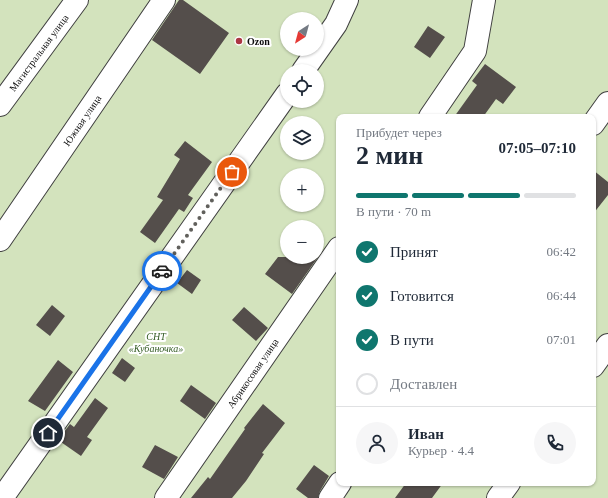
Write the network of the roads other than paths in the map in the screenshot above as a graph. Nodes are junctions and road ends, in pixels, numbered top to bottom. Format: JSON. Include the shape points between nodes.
{"nodes":[{"id":1,"x":77,"y":0,"type":"edge"},
{"id":2,"x":164,"y":0,"type":"edge"},
{"id":3,"x":347,"y":0,"type":"edge"},
{"id":4,"x":484,"y":0,"type":"edge"},
{"id":5,"x":308,"y":64,"type":"edge"},
{"id":6,"x":608,"y":103,"type":"edge"},
{"id":7,"x":280,"y":104,"type":"edge"},
{"id":8,"x":0,"y":105,"type":"edge"},
{"id":9,"x":432,"y":114,"type":"edge"},
{"id":10,"x":596,"y":120,"type":"edge"},
{"id":11,"x":0,"y":240,"type":"edge"},
{"id":12,"x":336,"y":252,"type":"edge"},
{"id":13,"x":608,"y":345,"type":"edge"},
{"id":14,"x":596,"y":362,"type":"edge"},
{"id":15,"x":338,"y":486,"type":"edge"},
{"id":16,"x":507,"y":486,"type":"edge"},
{"id":17,"x":2,"y":498,"type":"edge"},
{"id":18,"x":166,"y":498,"type":"edge"},
{"id":19,"x":330,"y":498,"type":"edge"},
{"id":20,"x":498,"y":498,"type":"edge"}],
"edges":[{"from":1,"to":8,"type":"street","name":"Магистральная улица"},
{"from":2,"to":11,"type":"street","name":"Южная улица"},
{"from":3,"to":5,"type":"street","via":[[336,24]]},
{"from":4,"to":9,"type":"street","via":[[476,51]]},
{"from":6,"to":10,"type":"street"},
{"from":7,"to":17,"type":"street"},
{"from":12,"to":18,"type":"street","name":"Абрикосовая улица"},
{"from":13,"to":14,"type":"street"},
{"from":15,"to":19,"type":"street"},
{"from":16,"to":20,"type":"street"}]}
